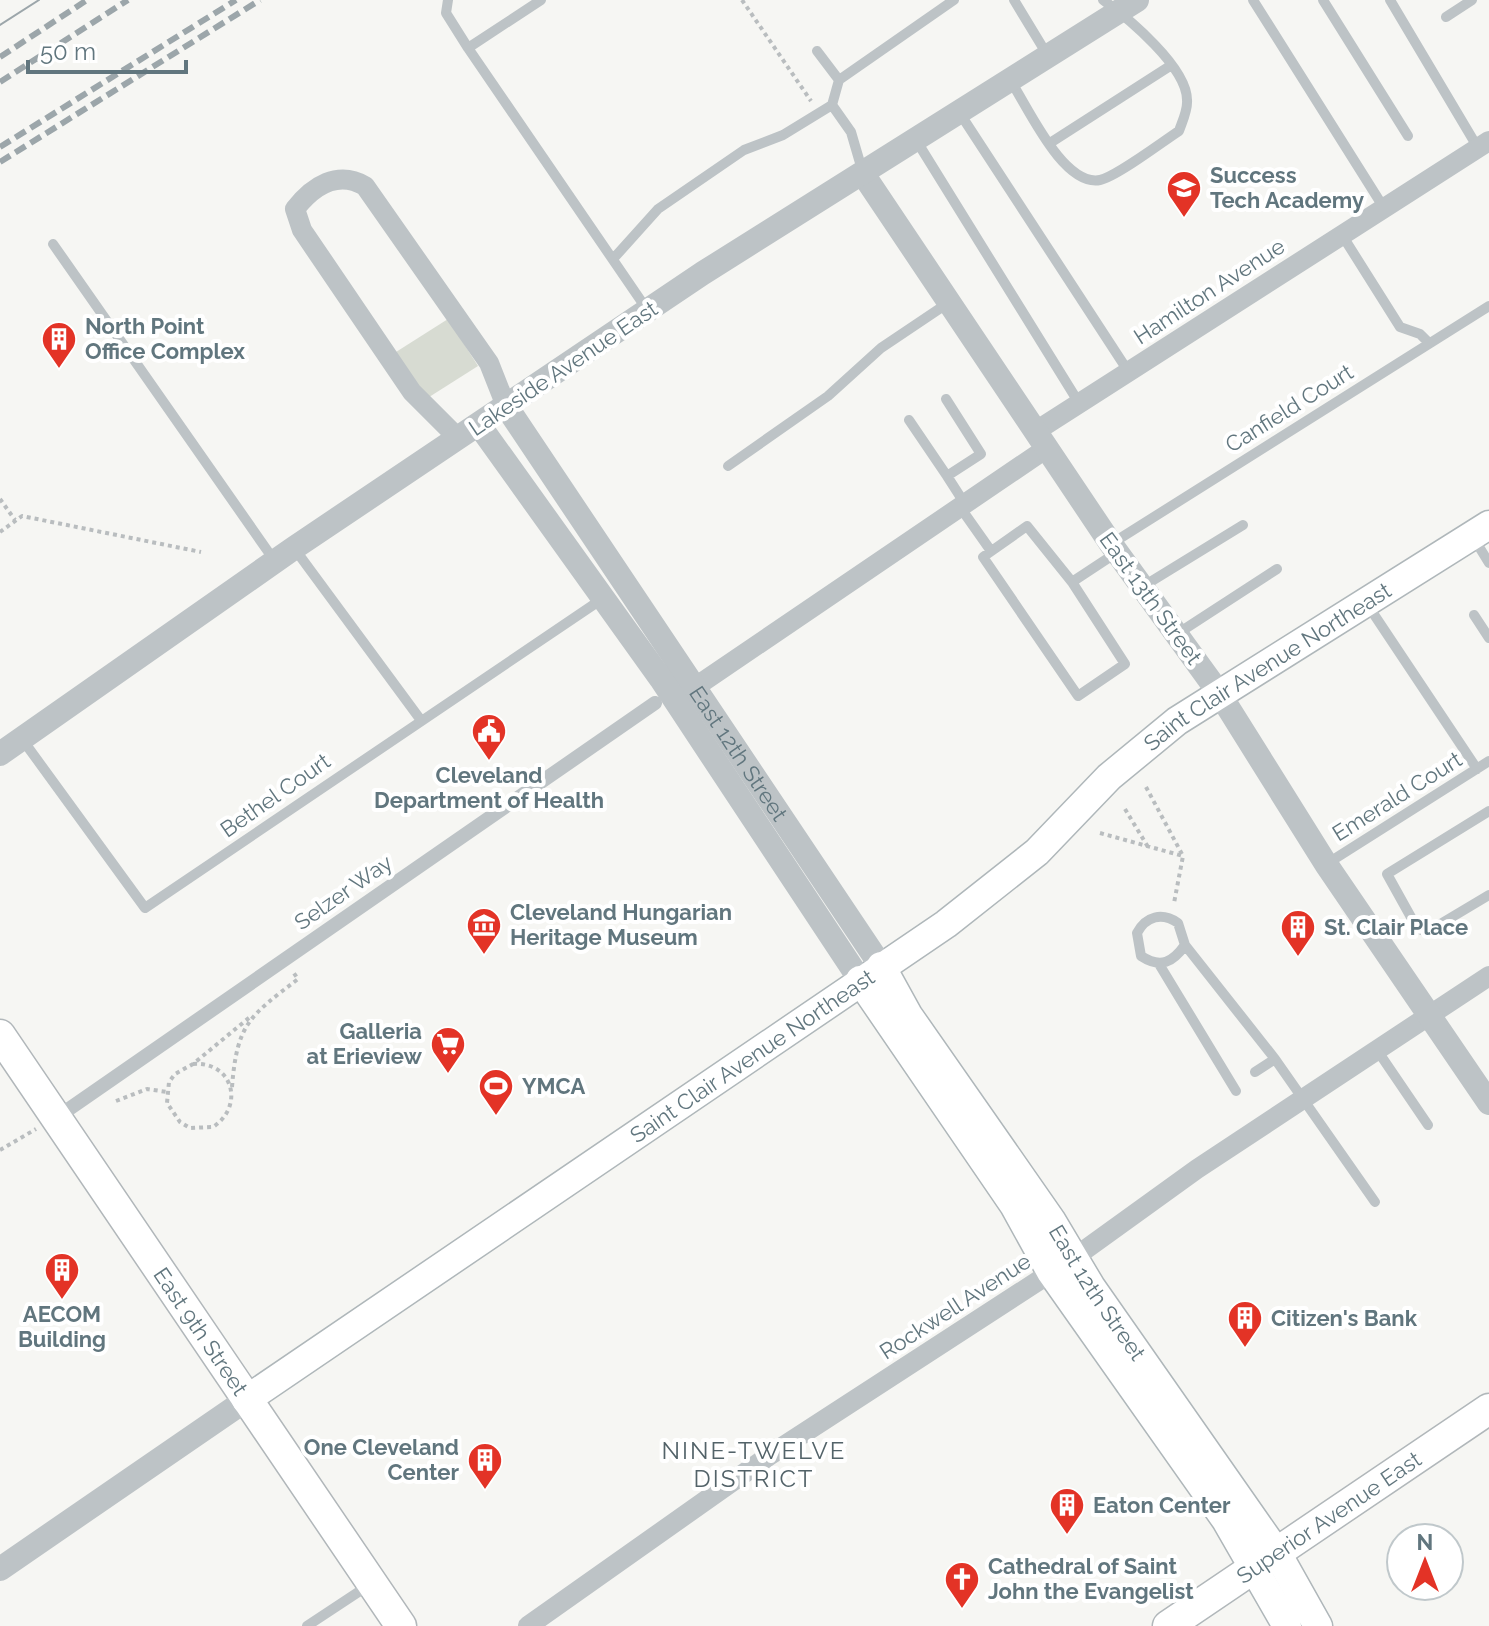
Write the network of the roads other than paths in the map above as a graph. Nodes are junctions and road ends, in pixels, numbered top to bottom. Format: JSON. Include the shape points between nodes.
{"nodes":[{"id":1,"x":448,"y":0,"type":"edge"},
{"id":2,"x":541,"y":0,"type":"edge"},
{"id":3,"x":954,"y":0,"type":"edge"},
{"id":4,"x":1014,"y":0,"type":"edge"},
{"id":5,"x":1253,"y":0,"type":"edge"},
{"id":6,"x":1323,"y":0,"type":"edge"},
{"id":7,"x":1390,"y":0,"type":"edge"},
{"id":8,"x":1466,"y":2,"type":"edge"},
{"id":9,"x":1120,"y":4,"type":"edge"},
{"id":10,"x":1446,"y":17,"type":"dead end"},
{"id":11,"x":468,"y":48,"type":"junction"},
{"id":12,"x":817,"y":51,"type":"dead end"},
{"id":13,"x":1048,"y":56,"type":"junction"},
{"id":14,"x":1170,"y":66,"type":"junction"},
{"id":15,"x":839,"y":80,"type":"junction"},
{"id":16,"x":1010,"y":80,"type":"junction"},
{"id":17,"x":832,"y":105,"type":"junction"},
{"id":18,"x":959,"y":112,"type":"junction"},
{"id":19,"x":1408,"y":136,"type":"dead end"},
{"id":20,"x":916,"y":140,"type":"junction"},
{"id":21,"x":1050,"y":143,"type":"junction"},
{"id":22,"x":1483,"y":145,"type":"edge"},
{"id":23,"x":863,"y":174,"type":"junction"},
{"id":24,"x":1384,"y":208,"type":"junction"},
{"id":25,"x":1342,"y":235,"type":"junction"},
{"id":26,"x":53,"y":244,"type":"dead end"},
{"id":27,"x":613,"y":259,"type":"junction"},
{"id":28,"x":949,"y":302,"type":"junction"},
{"id":29,"x":1489,"y":306,"type":"edge"},
{"id":30,"x":648,"y":311,"type":"junction"},
{"id":31,"x":1429,"y":343,"type":"junction"},
{"id":32,"x":1128,"y":371,"type":"junction"},
{"id":33,"x":946,"y":399,"type":"dead end"},
{"id":34,"x":1079,"y":403,"type":"junction"},
{"id":35,"x":506,"y":406,"type":"junction"},
{"id":36,"x":909,"y":420,"type":"dead end"},
{"id":37,"x":479,"y":425,"type":"junction"},
{"id":38,"x":458,"y":438,"type":"junction"},
{"id":39,"x":1041,"y":439,"type":"junction"},
{"id":40,"x":728,"y":466,"type":"dead end"},
{"id":41,"x":947,"y":476,"type":"junction"},
{"id":42,"x":963,"y":506,"type":"junction"},
{"id":43,"x":1243,"y":525,"type":"dead end"},
{"id":44,"x":1481,"y":530,"type":"edge"},
{"id":45,"x":1114,"y":548,"type":"junction"},
{"id":46,"x":991,"y":551,"type":"junction"},
{"id":47,"x":285,"y":555,"type":"junction"},
{"id":48,"x":1489,"y":563,"type":"edge"},
{"id":49,"x":1277,"y":569,"type":"dead end"},
{"id":50,"x":1072,"y":582,"type":"junction"},
{"id":51,"x":1142,"y":587,"type":"junction"},
{"id":52,"x":602,"y":599,"type":"junction"},
{"id":53,"x":1365,"y":602,"type":"junction"},
{"id":54,"x":1474,"y":615,"type":"dead end"},
{"id":55,"x":1177,"y":634,"type":"junction"},
{"id":56,"x":1489,"y":638,"type":"edge"},
{"id":57,"x":1219,"y":693,"type":"junction"},
{"id":58,"x":676,"y":697,"type":"junction"},
{"id":59,"x":420,"y":719,"type":"junction"},
{"id":60,"x":22,"y":739,"type":"junction"},
{"id":61,"x":0,"y":754,"type":"edge"},
{"id":62,"x":1489,"y":761,"type":"edge"},
{"id":63,"x":1477,"y":769,"type":"junction"},
{"id":64,"x":1489,"y":811,"type":"edge"},
{"id":65,"x":1326,"y":864,"type":"junction"},
{"id":66,"x":1489,"y":895,"type":"edge"},
{"id":67,"x":1185,"y":945,"type":"junction"},
{"id":68,"x":1159,"y":964,"type":"junction"},
{"id":69,"x":871,"y":973,"type":"junction"},
{"id":70,"x":1489,"y":976,"type":"edge"},
{"id":71,"x":1432,"y":1016,"type":"junction"},
{"id":72,"x":0,"y":1035,"type":"edge"},
{"id":73,"x":1377,"y":1050,"type":"junction"},
{"id":74,"x":1275,"y":1059,"type":"junction"},
{"id":75,"x":1255,"y":1072,"type":"dead end"},
{"id":76,"x":1236,"y":1091,"type":"dead end"},
{"id":77,"x":1302,"y":1097,"type":"junction"},
{"id":78,"x":1489,"y":1103,"type":"edge"},
{"id":79,"x":56,"y":1118,"type":"junction"},
{"id":80,"x":1428,"y":1125,"type":"dead end"},
{"id":81,"x":1375,"y":1202,"type":"dead end"},
{"id":82,"x":1063,"y":1265,"type":"junction"},
{"id":83,"x":246,"y":1400,"type":"junction"},
{"id":84,"x":1489,"y":1409,"type":"edge"},
{"id":85,"x":1265,"y":1561,"type":"junction"},
{"id":86,"x":0,"y":1569,"type":"edge"},
{"id":87,"x":372,"y":1582,"type":"junction"},
{"id":88,"x":307,"y":1626,"type":"edge"},
{"id":89,"x":401,"y":1626,"type":"edge"},
{"id":90,"x":528,"y":1626,"type":"edge"},
{"id":91,"x":1168,"y":1626,"type":"edge"},
{"id":92,"x":1287,"y":1626,"type":"edge"},
{"id":93,"x":1318,"y":1626,"type":"edge"}],
"edges":[{"from":1,"to":11,"type":"lane","via":[[446,13]]},
{"from":2,"to":11,"type":"lane"},
{"from":3,"to":15,"type":"lane"},
{"from":4,"to":13,"type":"lane"},
{"from":5,"to":24,"type":"lane"},
{"from":6,"to":19,"type":"lane"},
{"from":7,"to":22,"type":"lane"},
{"from":8,"to":10,"type":"lane"},
{"from":9,"to":13,"type":"street","name":"Lakeside Avenue East"},
{"from":9,"to":14,"type":"lane"},
{"from":11,"to":27,"type":"lane"},
{"from":12,"to":15,"type":"lane"},
{"from":13,"to":16,"type":"street","name":"Lakeside Avenue East"},
{"from":14,"to":21,"type":"lane"},
{"from":14,"to":21,"type":"lane","via":[[1188,99],[1179,131],[1102,180],[1083,180],[1063,164]]},
{"from":15,"to":17,"type":"lane"},
{"from":16,"to":18,"type":"street","name":"Lakeside Avenue East"},
{"from":16,"to":21,"type":"lane"},
{"from":17,"to":23,"type":"lane","via":[[851,132]]},
{"from":17,"to":27,"type":"lane","via":[[783,135],[744,150],[658,209]]},
{"from":18,"to":20,"type":"street","name":"Lakeside Avenue East"},
{"from":18,"to":32,"type":"lane"},
{"from":20,"to":23,"type":"street","name":"Lakeside Avenue East"},
{"from":20,"to":34,"type":"lane"},
{"from":22,"to":24,"type":"street","name":"Hamilton Avenue"},
{"from":23,"to":28,"type":"street","name":"East 13th Street"},
{"from":23,"to":30,"type":"street","name":"Lakeside Avenue East"},
{"from":24,"to":25,"type":"street","name":"Hamilton Avenue"},
{"from":25,"to":31,"type":"lane","via":[[1400,327]]},
{"from":25,"to":32,"type":"street","name":"Hamilton Avenue"},
{"from":26,"to":47,"type":"lane"},
{"from":27,"to":30,"type":"lane"},
{"from":28,"to":39,"type":"street","name":"East 13th Street"},
{"from":28,"to":40,"type":"lane"},
{"from":29,"to":31,"type":"lane","name":"Canfield Court"},
{"from":30,"to":35,"type":"street","name":"Lakeside Avenue East"},
{"from":31,"to":45,"type":"lane","name":"Canfield Court"},
{"from":32,"to":34,"type":"street","name":"Hamilton Avenue"},
{"from":33,"to":41,"type":"lane","via":[[981,454]]},
{"from":34,"to":39,"type":"street","name":"Hamilton Avenue"},
{"from":35,"to":37,"type":"street","name":"Lakeside Avenue East"},
{"from":35,"to":38,"type":"street","name":"East 12th Street","via":[[489,363],[365,186],[350,177],[336,178],[306,196],[295,209],[302,230],[412,392]]},
{"from":35,"to":58,"type":"street","name":"East 12th Street"},
{"from":36,"to":41,"type":"lane"},
{"from":37,"to":38,"type":"street","name":"Lakeside Avenue East"},
{"from":37,"to":52,"type":"street","name":"East 12th Street"},
{"from":38,"to":47,"type":"street","name":"Lakeside Avenue East"},
{"from":39,"to":42,"type":"street","name":"Hamilton Avenue"},
{"from":39,"to":45,"type":"street","name":"East 13th Street"},
{"from":41,"to":42,"type":"lane"},
{"from":42,"to":46,"type":"lane"},
{"from":42,"to":58,"type":"street","name":"Hamilton Avenue"},
{"from":43,"to":51,"type":"lane"},
{"from":44,"to":48,"type":"lane"},
{"from":44,"to":53,"type":"main road","name":"Saint Clair Avenue Northeast"},
{"from":45,"to":50,"type":"lane","name":"Canfield Court"},
{"from":45,"to":51,"type":"street","name":"East 13th Street"},
{"from":46,"to":50,"type":"lane","via":[[1027,526]]},
{"from":46,"to":50,"type":"lane","via":[[983,557],[1078,696],[1125,664]]},
{"from":47,"to":59,"type":"lane"},
{"from":47,"to":60,"type":"street","name":"Lakeside Avenue East"},
{"from":49,"to":55,"type":"lane"},
{"from":51,"to":55,"type":"street","name":"East 13th Street"},
{"from":52,"to":58,"type":"street","name":"East 12th Street"},
{"from":52,"to":59,"type":"lane","name":"Bethel Court"},
{"from":53,"to":57,"type":"main road","name":"Saint Clair Avenue Northeast"},
{"from":53,"to":63,"type":"lane"},
{"from":54,"to":56,"type":"lane"},
{"from":55,"to":57,"type":"street","name":"East 13th Street"},
{"from":57,"to":65,"type":"street","name":"East 13th Street"},
{"from":57,"to":69,"type":"main road","name":"Saint Clair Avenue Northeast","via":[[1143,747],[1005,880]]},
{"from":58,"to":69,"type":"street","name":"East 12th Street"},
{"from":58,"to":79,"type":"street","name":"Selzer Way"},
{"from":59,"to":60,"type":"lane","name":"Bethel Court","via":[[145,908]]},
{"from":60,"to":61,"type":"street","name":"Lakeside Avenue East"},
{"from":62,"to":63,"type":"lane","name":"Emerald Court"},
{"from":63,"to":65,"type":"lane","name":"Emerald Court"},
{"from":64,"to":66,"type":"lane","via":[[1387,874],[1417,928],[1427,932]]},
{"from":65,"to":71,"type":"street","name":"East 13th Street"},
{"from":67,"to":68,"type":"lane","via":[[1171,961]]},
{"from":67,"to":68,"type":"lane","via":[[1183,929],[1171,918],[1147,920],[1136,942],[1141,956]]},
{"from":67,"to":74,"type":"lane"},
{"from":68,"to":76,"type":"lane"},
{"from":69,"to":82,"type":"main road","name":"East 12th Street","via":[[970,1099]]},
{"from":69,"to":83,"type":"main road","name":"Saint Clair Avenue Northeast"},
{"from":70,"to":71,"type":"street","name":"Rockwell Avenue"},
{"from":71,"to":73,"type":"street","name":"Rockwell Avenue"},
{"from":71,"to":78,"type":"street","name":"East 13th Street"},
{"from":72,"to":79,"type":"main road","name":"East 9th Street"},
{"from":73,"to":77,"type":"street","name":"Rockwell Avenue"},
{"from":73,"to":80,"type":"lane"},
{"from":74,"to":75,"type":"lane"},
{"from":74,"to":77,"type":"lane"},
{"from":77,"to":81,"type":"lane"},
{"from":77,"to":82,"type":"street","name":"Rockwell Avenue"},
{"from":79,"to":83,"type":"main road","name":"East 9th Street"},
{"from":82,"to":85,"type":"main road","name":"East 12th Street","via":[[1226,1520]]},
{"from":82,"to":90,"type":"street","name":"Rockwell Avenue","via":[[754,1466]]},
{"from":83,"to":86,"type":"street","name":"Saint Clair Avenue Northeast"},
{"from":83,"to":87,"type":"main road","name":"East 9th Street"},
{"from":84,"to":85,"type":"main road","name":"Superior Avenue East"},
{"from":85,"to":91,"type":"main road","name":"Superior Avenue East"},
{"from":85,"to":92,"type":"main road","name":"East 12th Street"},
{"from":85,"to":93,"type":"main road","name":"East 12th Street"},
{"from":87,"to":88,"type":"lane"},
{"from":87,"to":89,"type":"main road","name":"East 9th Street"}]}
